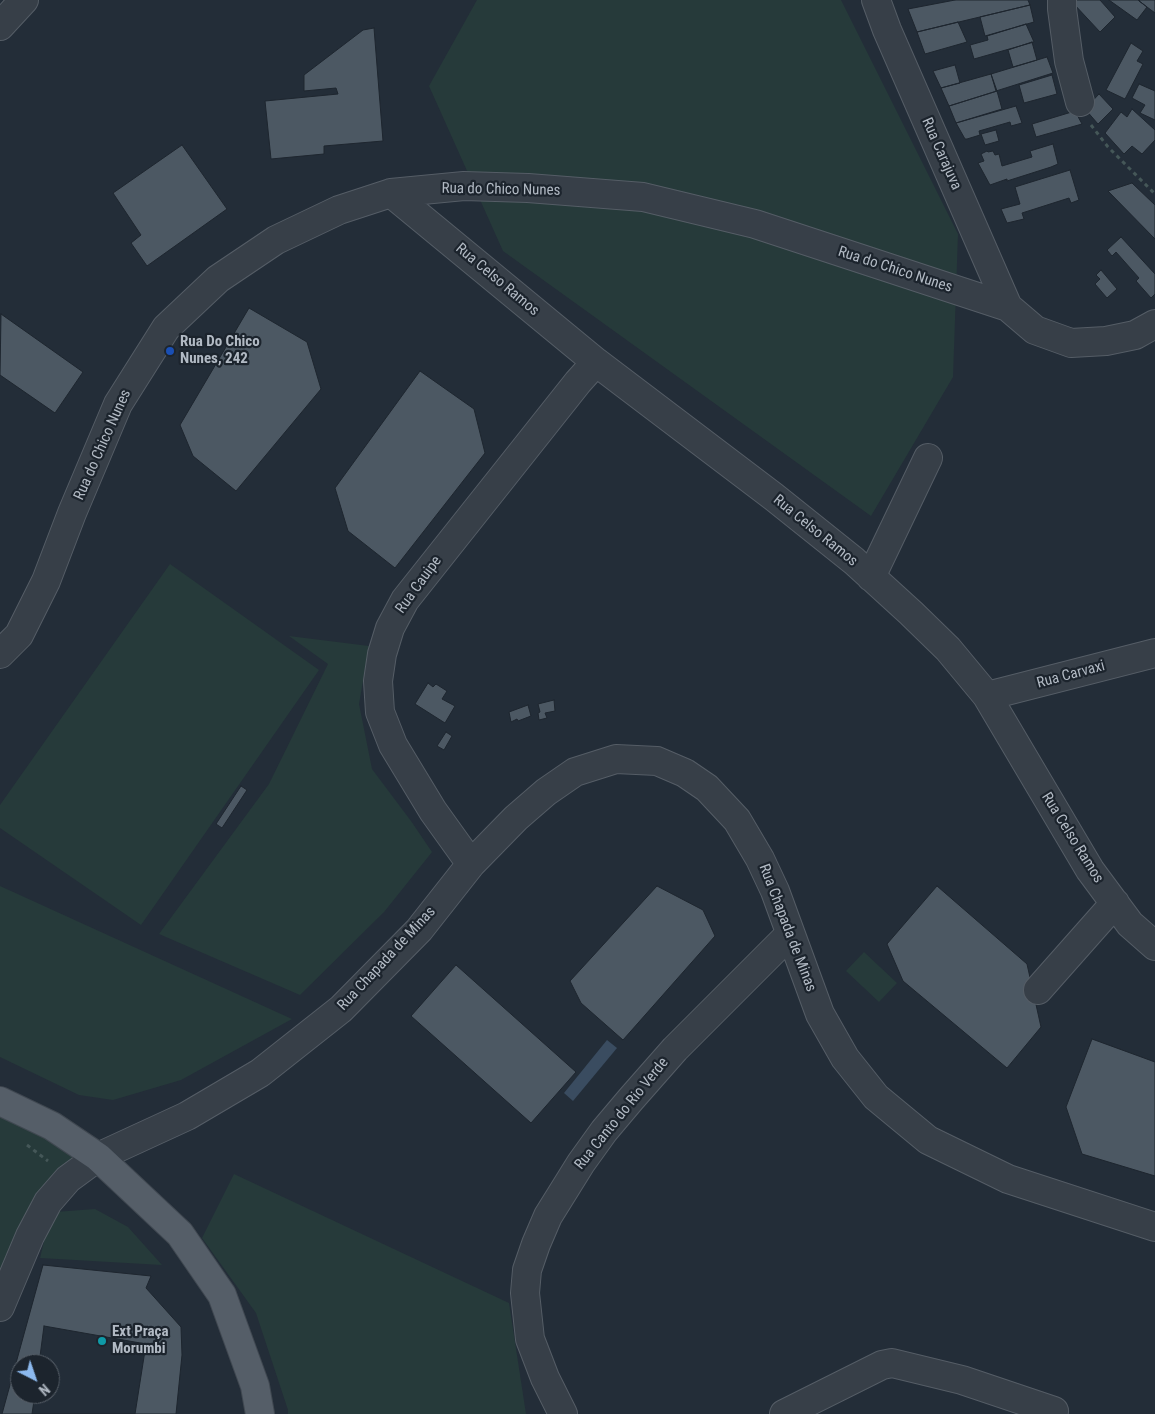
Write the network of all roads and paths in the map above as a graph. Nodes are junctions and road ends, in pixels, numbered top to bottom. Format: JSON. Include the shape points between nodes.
{"nodes":[{"id":1,"x":24,"y":0,"type":"edge"},
{"id":2,"x":876,"y":0,"type":"edge"},
{"id":3,"x":1062,"y":0,"type":"edge"},
{"id":4,"x":0,"y":26,"type":"edge"},
{"id":5,"x":1080,"y":102,"type":"joint"},
{"id":6,"x":391,"y":193,"type":"junction"},
{"id":7,"x":1155,"y":194,"type":"edge"},
{"id":8,"x":1008,"y":307,"type":"junction"},
{"id":9,"x":1155,"y":324,"type":"edge"},
{"id":10,"x":596,"y":362,"type":"junction"},
{"id":11,"x":928,"y":458,"type":"dead end"},
{"id":12,"x":870,"y":577,"type":"junction"},
{"id":13,"x":1155,"y":653,"type":"edge"},
{"id":14,"x":0,"y":654,"type":"edge"},
{"id":15,"x":987,"y":696,"type":"junction"},
{"id":16,"x":471,"y":864,"type":"junction"},
{"id":17,"x":1114,"y":903,"type":"junction"},
{"id":18,"x":790,"y":934,"type":"junction"},
{"id":19,"x":1155,"y":946,"type":"edge"},
{"id":20,"x":1038,"y":990,"type":"dead end"},
{"id":21,"x":0,"y":1101,"type":"edge"},
{"id":22,"x":26,"y":1144,"type":"dead end"},
{"id":23,"x":98,"y":1157,"type":"junction"},
{"id":24,"x":54,"y":1166,"type":"dead end"},
{"id":25,"x":1155,"y":1227,"type":"edge"},
{"id":26,"x":0,"y":1307,"type":"edge"},
{"id":27,"x":1054,"y":1410,"type":"dead end"},
{"id":28,"x":260,"y":1414,"type":"edge"},
{"id":29,"x":563,"y":1414,"type":"edge"},
{"id":30,"x":784,"y":1414,"type":"edge"}],
"edges":[{"from":1,"to":4,"type":"street"},
{"from":2,"to":8,"type":"street","name":"Rua Carajuva"},
{"from":3,"to":5,"type":"street","via":[[1069,61]]},
{"from":5,"to":7,"type":"path","via":[[1088,120],[1108,147]]},
{"from":6,"to":8,"type":"street","name":"Rua do Chico Nunes","via":[[464,186],[643,198],[755,224]]},
{"from":6,"to":10,"type":"street","name":"Rua Celso Ramos"},
{"from":6,"to":14,"type":"street","name":"Rua do Chico Nunes","via":[[339,210],[276,240],[218,279],[166,328],[118,404],[46,581],[19,635]]},
{"from":8,"to":9,"type":"street","name":"Rua do Chico Nunes","via":[[1035,330],[1071,343],[1135,335]]},
{"from":10,"to":12,"type":"street","name":"Rua Celso Ramos","via":[[774,497]]},
{"from":10,"to":16,"type":"street","name":"Rua Cauipe","via":[[405,600],[390,628],[382,654],[378,681],[380,712],[393,745],[433,811]]},
{"from":11,"to":12,"type":"street"},
{"from":12,"to":15,"type":"street","name":"Rua Celso Ramos","via":[[948,649]]},
{"from":13,"to":15,"type":"street","name":"Rua Carvaxi"},
{"from":15,"to":17,"type":"street","name":"Rua Celso Ramos","via":[[1090,870]]},
{"from":16,"to":18,"type":"street","name":"Rua Chapada de Minas","via":[[516,818],[575,772],[616,759],[656,761],[685,773],[707,788],[737,820],[775,891]]},
{"from":16,"to":23,"type":"street","name":"Rua Chapada de Minas","via":[[419,930],[340,1009],[260,1073],[188,1116]]},
{"from":17,"to":19,"type":"street","name":"Rua Celso Ramos","via":[[1130,924]]},
{"from":17,"to":20,"type":"street"},
{"from":18,"to":25,"type":"street","name":"Rua Chapada de Minas","via":[[820,1014],[845,1058],[876,1097],[928,1140],[1008,1180]]},
{"from":18,"to":29,"type":"street","name":"Rua Canto do Rio Verde","via":[[675,1049],[631,1099],[580,1163],[548,1216],[527,1270],[525,1294],[530,1339]]},
{"from":21,"to":23,"type":"main road","via":[[52,1126]]},
{"from":22,"to":24,"type":"path"},
{"from":23,"to":26,"type":"street","name":"Rua Chapada de Minas","via":[[68,1179],[48,1202]]},
{"from":23,"to":28,"type":"main road","via":[[180,1234],[222,1295],[255,1386]]},
{"from":27,"to":30,"type":"street","via":[[962,1380],[892,1363]]}]}
